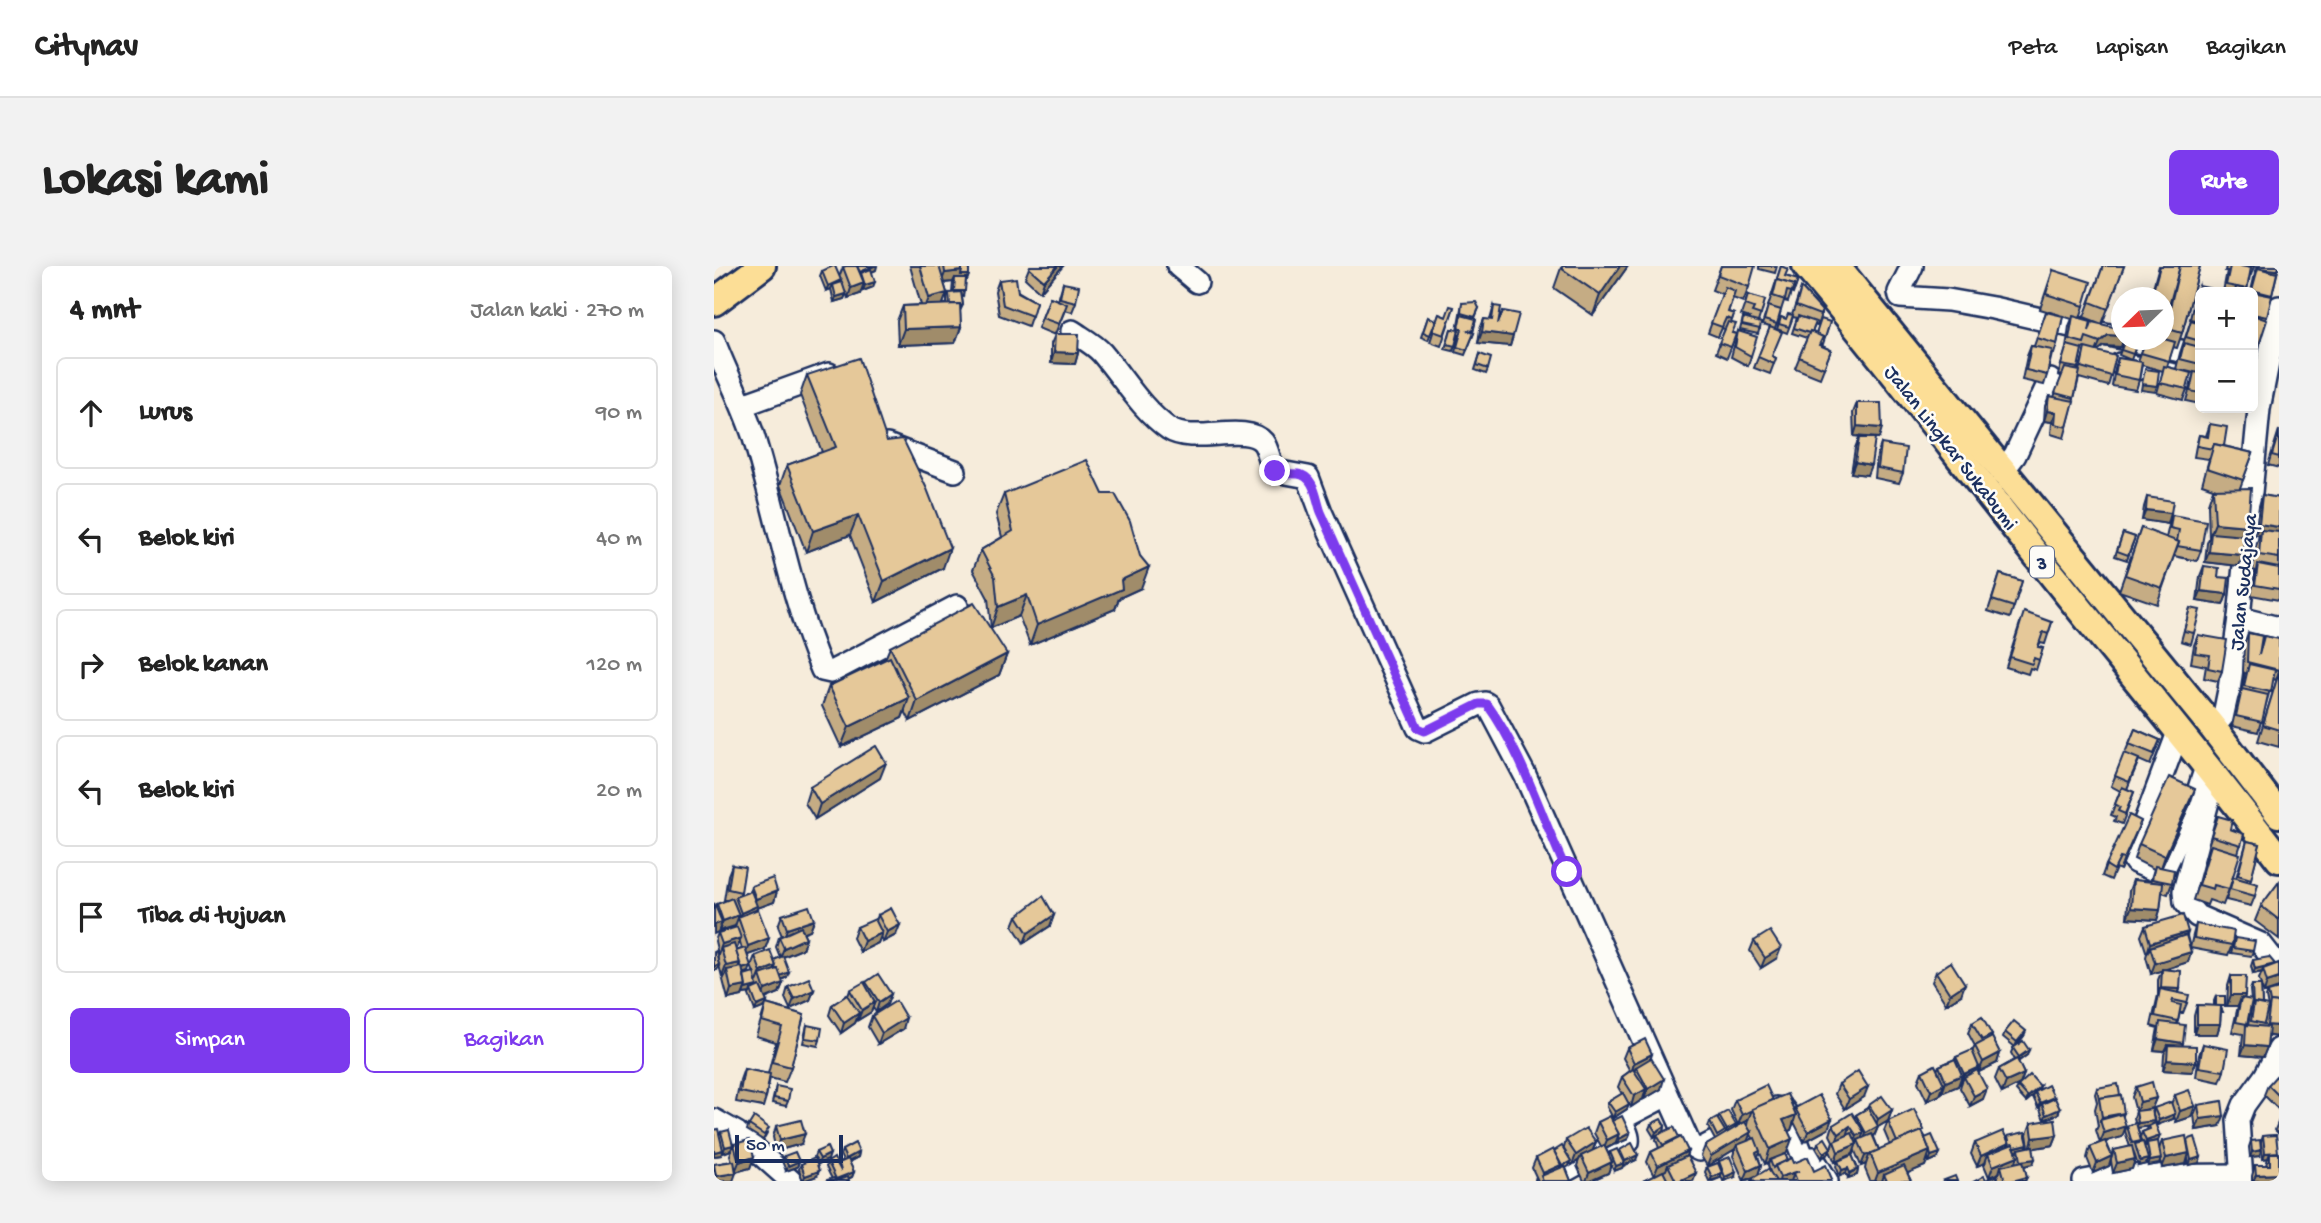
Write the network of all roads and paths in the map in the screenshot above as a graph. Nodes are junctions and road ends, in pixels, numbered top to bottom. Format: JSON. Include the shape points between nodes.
{"nodes":[{"id":1,"x":762,"y":266,"type":"edge"},
{"id":2,"x":1178,"y":266,"type":"edge"},
{"id":3,"x":1806,"y":266,"type":"edge"},
{"id":4,"x":1836,"y":266,"type":"edge"},
{"id":5,"x":1912,"y":266,"type":"edge"},
{"id":6,"x":1197,"y":282,"type":"dead end"},
{"id":7,"x":715,"y":300,"type":"edge"},
{"id":8,"x":2279,"y":307,"type":"edge"},
{"id":9,"x":1072,"y":331,"type":"edge"},
{"id":10,"x":2111,"y":335,"type":"edge"},
{"id":11,"x":714,"y":341,"type":"edge"},
{"id":12,"x":2174,"y":350,"type":"edge"},
{"id":13,"x":2195,"y":354,"type":"edge"},
{"id":14,"x":2120,"y":364,"type":"edge"},
{"id":15,"x":847,"y":370,"type":"edge"},
{"id":16,"x":2195,"y":379,"type":"edge"},
{"id":17,"x":2050,"y":380,"type":"edge"},
{"id":18,"x":2265,"y":389,"type":"edge"},
{"id":19,"x":743,"y":405,"type":"junction"},
{"id":20,"x":875,"y":430,"type":"edge"},
{"id":21,"x":955,"y":471,"type":"dead end"},
{"id":22,"x":2002,"y":472,"type":"junction"},
{"id":23,"x":2074,"y":558,"type":"junction"},
{"id":24,"x":2053,"y":576,"type":"junction"},
{"id":25,"x":957,"y":606,"type":"dead end"},
{"id":26,"x":2239,"y":618,"type":"junction"},
{"id":27,"x":2279,"y":628,"type":"edge"},
{"id":28,"x":2213,"y":729,"type":"junction"},
{"id":29,"x":2179,"y":730,"type":"junction"},
{"id":30,"x":2211,"y":769,"type":"junction"},
{"id":31,"x":2164,"y":772,"type":"junction"},
{"id":32,"x":2202,"y":801,"type":"junction"},
{"id":33,"x":2279,"y":814,"type":"edge"},
{"id":34,"x":2279,"y":859,"type":"edge"},
{"id":35,"x":2279,"y":967,"type":"edge"},
{"id":36,"x":2279,"y":1049,"type":"edge"},
{"id":37,"x":2272,"y":1081,"type":"edge"},
{"id":38,"x":1667,"y":1095,"type":"junction"},
{"id":39,"x":714,"y":1120,"type":"edge"},
{"id":40,"x":2241,"y":1178,"type":"edge"},
{"id":41,"x":791,"y":1181,"type":"edge"},
{"id":42,"x":1547,"y":1181,"type":"edge"},
{"id":43,"x":1827,"y":1181,"type":"edge"},
{"id":44,"x":2084,"y":1181,"type":"edge"}],
"edges":[{"from":1,"to":7,"type":"main road"},
{"from":2,"to":6,"type":"street"},
{"from":3,"to":24,"type":"main road","name":"Jalan Lingkar Sukabumi","number":"3"},
{"from":4,"to":22,"type":"main road","name":"Jalan Lingkar Sukabumi","number":"3"},
{"from":5,"to":10,"type":"street","via":[[1900,297],[1982,306]]},
{"from":8,"to":18,"type":"street","name":"Jalan Sudajaya"},
{"from":9,"to":38,"type":"street","via":[[1101,352],[1129,390],[1170,429],[1185,435],[1251,436],[1263,442],[1275,471],[1308,477],[1419,730],[1479,704],[1488,705],[1525,775]]},
{"from":11,"to":19,"type":"street"},
{"from":12,"to":13,"type":"street"},
{"from":14,"to":16,"type":"street"},
{"from":15,"to":19,"type":"street"},
{"from":17,"to":22,"type":"street","via":[[2015,455]]},
{"from":18,"to":26,"type":"street","name":"Jalan Sudajaya","via":[[2250,506],[2258,540]]},
{"from":19,"to":25,"type":"street","via":[[802,618],[822,670],[831,672]]},
{"from":20,"to":21,"type":"street","via":[[888,447]]},
{"from":22,"to":23,"type":"main road","name":"Jalan Lingkar Sukabumi","number":"3"},
{"from":23,"to":24,"type":"main road"},
{"from":23,"to":28,"type":"main road","name":"Jalan Lingkar Sukabumi","number":"3"},
{"from":24,"to":29,"type":"main road","name":"Jalan Lingkar Sukabumi","number":"3"},
{"from":26,"to":27,"type":"street"},
{"from":26,"to":28,"type":"street","name":"Jalan Sudajaya","via":[[2224,715]]},
{"from":28,"to":33,"type":"main road","name":"Jalan Lingkar Sukabumi","number":"3"},
{"from":29,"to":30,"type":"main road","name":"Jalan Lingkar Sukabumi","number":"3"},
{"from":29,"to":31,"type":"street"},
{"from":30,"to":32,"type":"street"},
{"from":30,"to":34,"type":"main road","name":"Jalan Lingkar Sukabumi","number":"3"},
{"from":31,"to":32,"type":"street"},
{"from":31,"to":32,"type":"street","via":[[2132,856],[2135,862],[2159,872],[2164,869]]},
{"from":32,"to":35,"type":"street","via":[[2185,902],[2197,916],[2261,944]]},
{"from":36,"to":37,"type":"street"},
{"from":37,"to":40,"type":"street","via":[[2244,1105],[2238,1120]]},
{"from":38,"to":42,"type":"street","via":[[1623,1118],[1628,1142],[1607,1153],[1599,1152]]},
{"from":38,"to":43,"type":"street","via":[[1694,1148],[1704,1149],[1775,1108],[1783,1110],[1804,1158],[1813,1158]]},
{"from":39,"to":41,"type":"street","via":[[737,1133]]},
{"from":40,"to":44,"type":"street","via":[[2111,1176]]}]}
